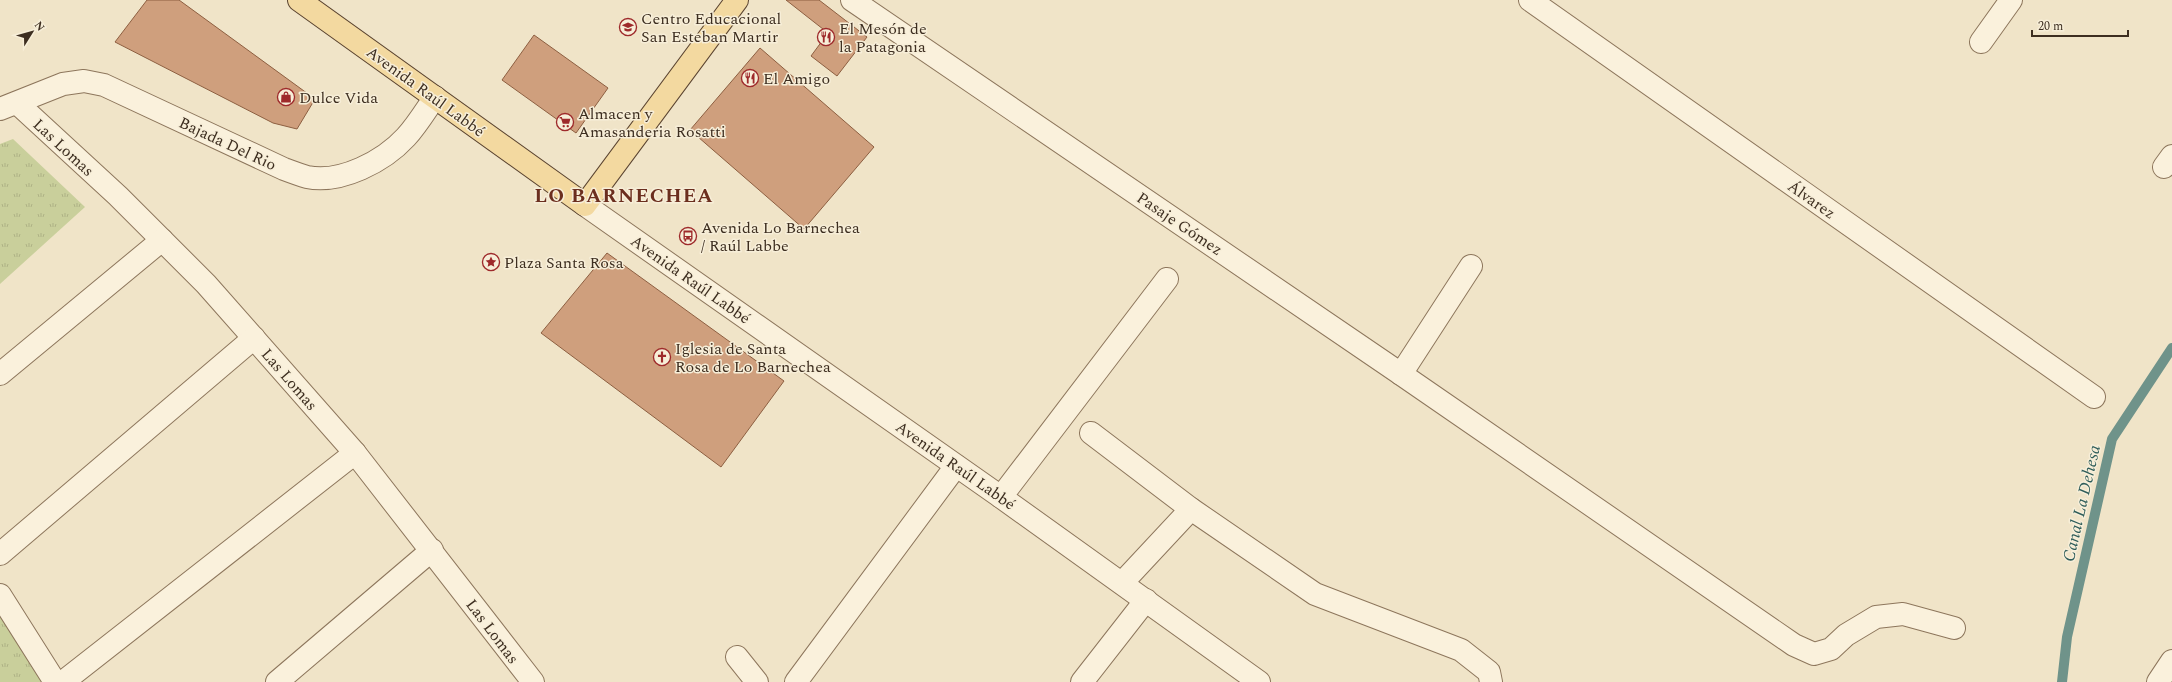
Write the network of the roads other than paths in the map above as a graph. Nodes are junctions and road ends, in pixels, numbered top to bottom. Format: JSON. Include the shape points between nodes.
{"nodes":[{"id":1,"x":299,"y":0,"type":"edge"},
{"id":2,"x":737,"y":0,"type":"edge"},
{"id":3,"x":852,"y":0,"type":"edge"},
{"id":4,"x":1530,"y":0,"type":"edge"},
{"id":5,"x":2011,"y":0,"type":"edge"},
{"id":6,"x":1981,"y":42,"type":"dead end"},
{"id":7,"x":435,"y":97,"type":"junction"},
{"id":8,"x":8,"y":106,"type":"edge"},
{"id":9,"x":584,"y":205,"type":"junction"},
{"id":10,"x":162,"y":240,"type":"junction"},
{"id":11,"x":1471,"y":266,"type":"dead end"},
{"id":12,"x":1167,"y":279,"type":"dead end"},
{"id":13,"x":254,"y":338,"type":"junction"},
{"id":14,"x":0,"y":374,"type":"edge"},
{"id":15,"x":1401,"y":374,"type":"junction"},
{"id":16,"x":2094,"y":397,"type":"dead end"},
{"id":17,"x":1090,"y":433,"type":"dead end"},
{"id":18,"x":355,"y":453,"type":"junction"},
{"id":19,"x":956,"y":466,"type":"junction"},
{"id":20,"x":1001,"y":497,"type":"junction"},
{"id":21,"x":1192,"y":509,"type":"junction"},
{"id":22,"x":432,"y":550,"type":"junction"},
{"id":23,"x":0,"y":554,"type":"edge"},
{"id":24,"x":1122,"y":583,"type":"junction"},
{"id":25,"x":0,"y":595,"type":"edge"},
{"id":26,"x":1146,"y":600,"type":"junction"},
{"id":27,"x":1954,"y":628,"type":"dead end"},
{"id":28,"x":737,"y":657,"type":"dead end"},
{"id":29,"x":2172,"y":662,"type":"edge"},
{"id":30,"x":522,"y":678,"type":"edge"},
{"id":31,"x":55,"y":682,"type":"edge"},
{"id":32,"x":63,"y":682,"type":"edge"},
{"id":33,"x":277,"y":682,"type":"edge"},
{"id":34,"x":757,"y":682,"type":"edge"},
{"id":35,"x":796,"y":682,"type":"edge"},
{"id":36,"x":1082,"y":682,"type":"edge"},
{"id":37,"x":1259,"y":682,"type":"edge"},
{"id":38,"x":1491,"y":682,"type":"edge"},
{"id":39,"x":2158,"y":682,"type":"edge"}],
"edges":[{"from":1,"to":7,"type":"main road","name":"Avenida Raúl Labbé"},
{"from":2,"to":9,"type":"main road"},
{"from":3,"to":15,"type":"street","name":"Pasaje Gómez"},
{"from":4,"to":16,"type":"street","name":"Álvarez"},
{"from":5,"to":6,"type":"street"},
{"from":7,"to":8,"type":"street","name":"Bajada Del Rio","via":[[406,137],[386,154],[366,166],[336,176],[315,177],[284,169],[104,85],[84,81],[63,84]]},
{"from":7,"to":9,"type":"main road","name":"Avenida Raúl Labbé"},
{"from":8,"to":10,"type":"street","name":"Las Lomas","via":[[118,196]]},
{"from":9,"to":19,"type":"street","name":"Avenida Raúl Labbé"},
{"from":10,"to":13,"type":"street","name":"Las Lomas"},
{"from":10,"to":14,"type":"street"},
{"from":11,"to":15,"type":"street"},
{"from":12,"to":20,"type":"street"},
{"from":13,"to":18,"type":"street","name":"Las Lomas"},
{"from":13,"to":23,"type":"street"},
{"from":15,"to":27,"type":"street","name":"Pasaje Gómez","via":[[1794,645],[1814,654],[1831,649],[1846,635],[1876,616],[1903,614]]},
{"from":17,"to":21,"type":"street"},
{"from":18,"to":22,"type":"street","name":"Las Lomas"},
{"from":18,"to":32,"type":"street"},
{"from":19,"to":20,"type":"street","name":"Avenida Raúl Labbé"},
{"from":19,"to":35,"type":"street"},
{"from":20,"to":24,"type":"street","name":"Avenida Raúl Labbé"},
{"from":21,"to":24,"type":"street"},
{"from":21,"to":38,"type":"street","via":[[1315,594],[1461,650],[1489,672]]},
{"from":22,"to":30,"type":"street","name":"Las Lomas"},
{"from":22,"to":33,"type":"street"},
{"from":24,"to":26,"type":"street","name":"Avenida Raúl Labbé"},
{"from":25,"to":31,"type":"street"},
{"from":26,"to":36,"type":"street"},
{"from":26,"to":37,"type":"street","name":"Avenida Raúl Labbé"},
{"from":28,"to":34,"type":"street"},
{"from":29,"to":39,"type":"street"}]}
